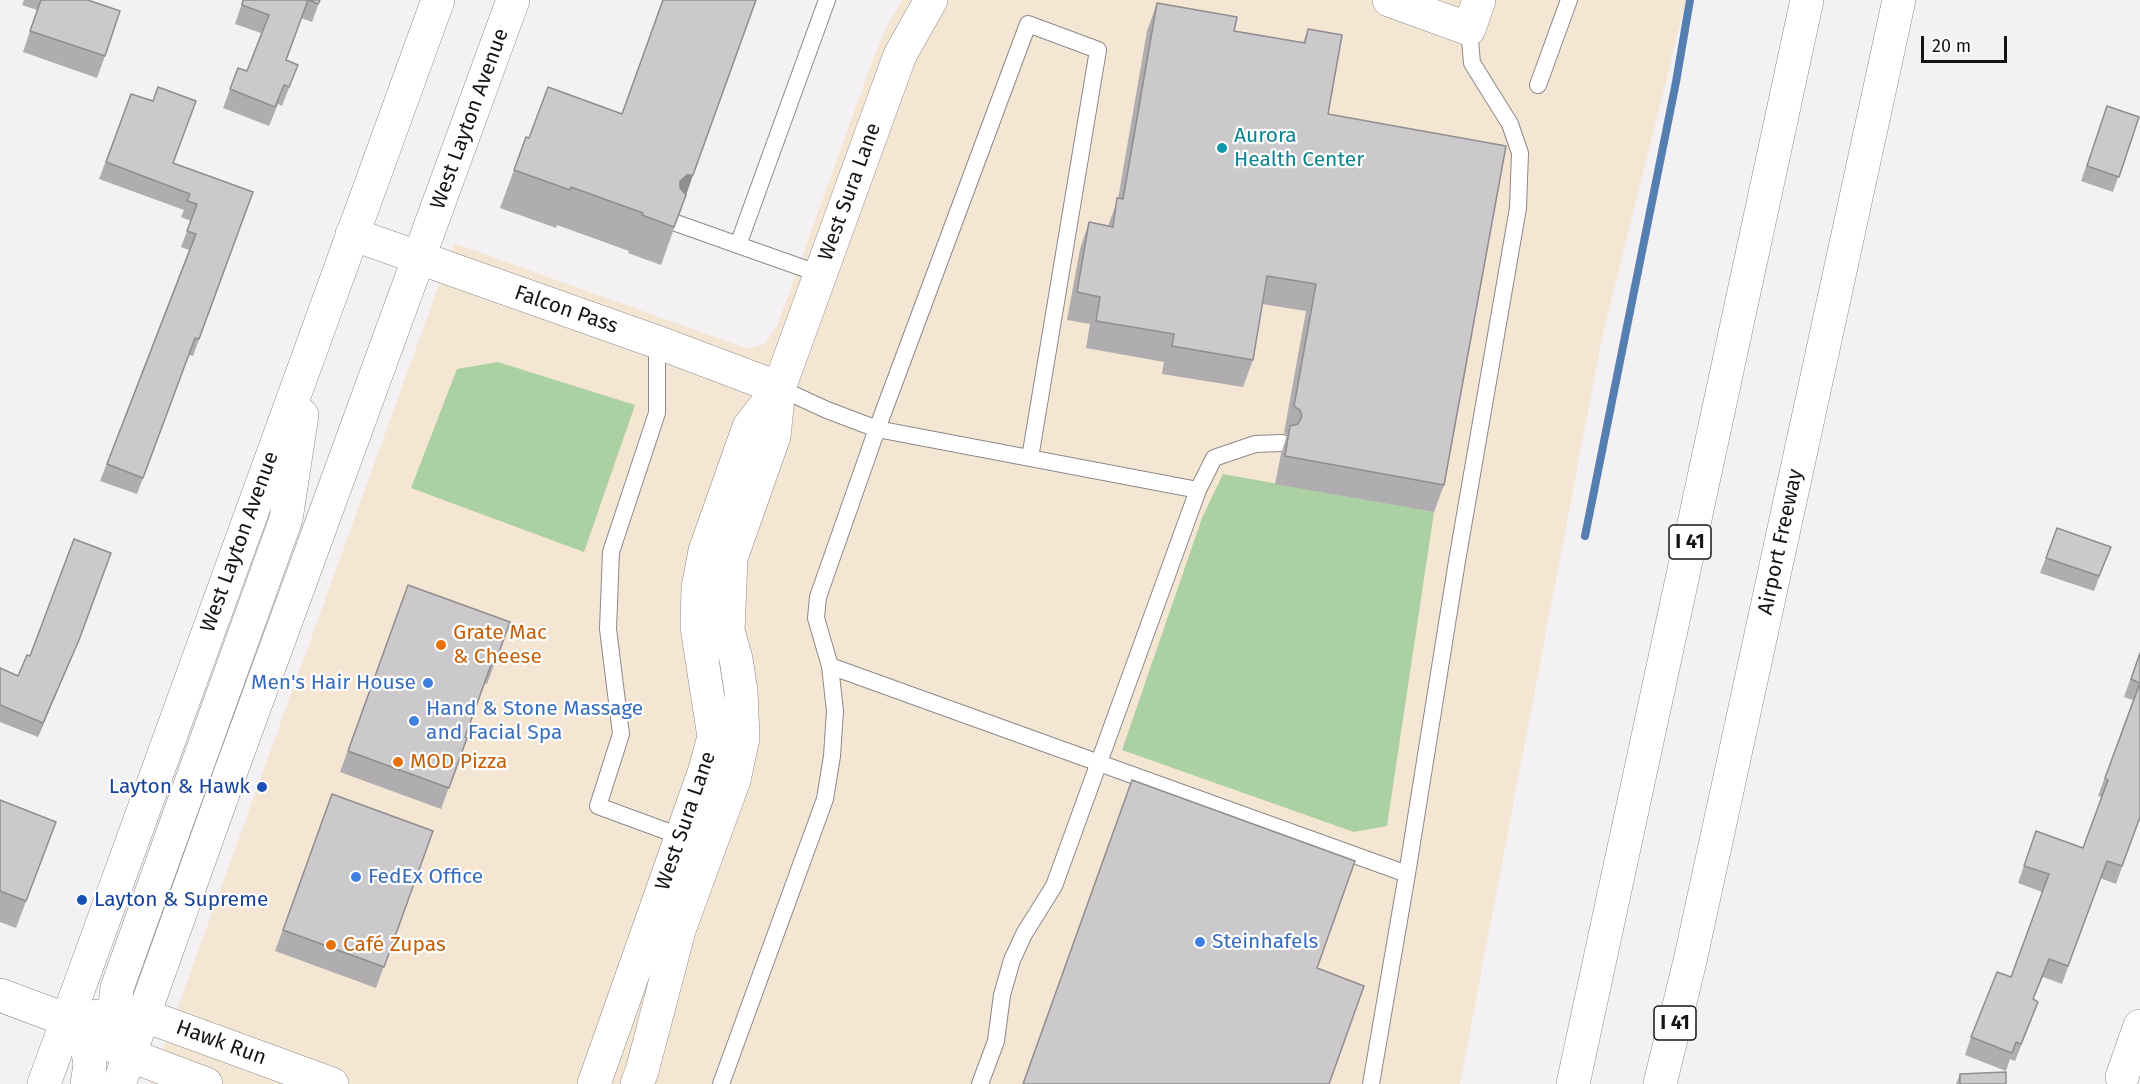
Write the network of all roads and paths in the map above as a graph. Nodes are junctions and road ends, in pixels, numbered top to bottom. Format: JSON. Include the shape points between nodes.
{"nodes":[{"id":1,"x":438,"y":0,"type":"edge"},
{"id":2,"x":513,"y":0,"type":"edge"},
{"id":3,"x":827,"y":0,"type":"edge"},
{"id":4,"x":931,"y":0,"type":"edge"},
{"id":5,"x":1389,"y":0,"type":"edge"},
{"id":6,"x":1569,"y":0,"type":"edge"},
{"id":7,"x":1807,"y":0,"type":"edge"},
{"id":8,"x":1899,"y":0,"type":"edge"},
{"id":9,"x":1474,"y":15,"type":"edge"},
{"id":10,"x":1538,"y":84,"type":"dead end"},
{"id":11,"x":676,"y":223,"type":"edge"},
{"id":12,"x":352,"y":234,"type":"junction"},
{"id":13,"x":738,"y":245,"type":"junction"},
{"id":14,"x":419,"y":258,"type":"junction"},
{"id":15,"x":820,"y":274,"type":"junction"},
{"id":16,"x":314,"y":338,"type":"junction"},
{"id":17,"x":657,"y":342,"type":"junction"},
{"id":18,"x":779,"y":388,"type":"junction"},
{"id":19,"x":877,"y":429,"type":"junction"},
{"id":20,"x":1282,"y":443,"type":"dead end"},
{"id":21,"x":1030,"y":458,"type":"junction"},
{"id":22,"x":1198,"y":490,"type":"junction"},
{"id":23,"x":831,"y":666,"type":"junction"},
{"id":24,"x":1099,"y":762,"type":"junction"},
{"id":25,"x":694,"y":842,"type":"junction"},
{"id":26,"x":1407,"y":874,"type":"junction"},
{"id":27,"x":1690,"y":961,"type":"junction"},
{"id":28,"x":0,"y":995,"type":"edge"},
{"id":29,"x":129,"y":1014,"type":"junction"},
{"id":30,"x":67,"y":1020,"type":"junction"},
{"id":31,"x":2140,"y":1026,"type":"edge"},
{"id":32,"x":124,"y":1069,"type":"edge"},
{"id":33,"x":2122,"y":1077,"type":"dead end"},
{"id":34,"x":44,"y":1084,"type":"edge"},
{"id":35,"x":87,"y":1084,"type":"edge"},
{"id":36,"x":206,"y":1084,"type":"edge"},
{"id":37,"x":332,"y":1084,"type":"edge"},
{"id":38,"x":594,"y":1084,"type":"edge"},
{"id":39,"x":637,"y":1084,"type":"edge"},
{"id":40,"x":722,"y":1084,"type":"edge"},
{"id":41,"x":980,"y":1084,"type":"edge"},
{"id":42,"x":1371,"y":1084,"type":"edge"},
{"id":43,"x":1573,"y":1084,"type":"edge"},
{"id":44,"x":1660,"y":1084,"type":"edge"},
{"id":45,"x":1677,"y":1084,"type":"edge"}],
"edges":[{"from":1,"to":12,"type":"main road","name":"West Layton Avenue"},
{"from":2,"to":14,"type":"main road","name":"West Layton Avenue"},
{"from":3,"to":13,"type":"lane"},
{"from":4,"to":15,"type":"main road","name":"West Sura Lane","via":[[900,55]]},
{"from":5,"to":9,"type":"main road"},
{"from":6,"to":10,"type":"lane"},
{"from":7,"to":43,"type":"main road","number":"I 41"},
{"from":8,"to":27,"type":"main road","name":"Airport Freeway","number":"I 41"},
{"from":9,"to":26,"type":"lane","via":[[1472,63],[1510,124],[1520,153],[1518,208]]},
{"from":11,"to":13,"type":"lane"},
{"from":12,"to":14,"type":"main road","name":"Falcon Pass"},
{"from":12,"to":16,"type":"main road","name":"West Layton Avenue"},
{"from":13,"to":15,"type":"lane"},
{"from":14,"to":17,"type":"main road","name":"Falcon Pass"},
{"from":14,"to":29,"type":"main road","name":"West Layton Avenue"},
{"from":15,"to":18,"type":"main road","name":"West Sura Lane"},
{"from":16,"to":29,"type":"main road","via":[[286,519],[117,988]]},
{"from":16,"to":30,"type":"main road","name":"West Layton Avenue"},
{"from":17,"to":18,"type":"main road","name":"Falcon Pass"},
{"from":17,"to":25,"type":"lane","via":[[657,414],[611,552],[608,629],[621,734],[598,806]]},
{"from":18,"to":19,"type":"lane"},
{"from":18,"to":25,"type":"main road","name":"West Sura Lane","via":[[749,427],[705,550],[698,588],[697,627],[714,737]]},
{"from":19,"to":21,"type":"lane"},
{"from":19,"to":21,"type":"lane","via":[[1028,24],[1098,50]]},
{"from":19,"to":23,"type":"lane","via":[[818,597],[816,618]]},
{"from":20,"to":22,"type":"lane","via":[[1255,444],[1214,458]]},
{"from":21,"to":22,"type":"lane"},
{"from":22,"to":24,"type":"lane"},
{"from":23,"to":24,"type":"lane"},
{"from":23,"to":40,"type":"lane","via":[[835,711],[825,799]]},
{"from":24,"to":26,"type":"lane"},
{"from":24,"to":41,"type":"lane","via":[[1054,885],[1012,960],[1002,995],[996,1041]]},
{"from":25,"to":38,"type":"main road","name":"West Sura Lane"},
{"from":25,"to":39,"type":"main road","name":"West Sura Lane","via":[[679,930]]},
{"from":26,"to":42,"type":"lane"},
{"from":27,"to":44,"type":"main road","name":"Airport Freeway","number":"I 41"},
{"from":27,"to":45,"type":"main road"},
{"from":28,"to":30,"type":"main road","name":"Hawk Run"},
{"from":29,"to":30,"type":"main road"},
{"from":29,"to":32,"type":"main road","name":"West Layton Avenue"},
{"from":29,"to":37,"type":"main road","name":"Hawk Run"},
{"from":30,"to":32,"type":"main road","name":"Hawk Run"},
{"from":30,"to":34,"type":"main road","name":"West Layton Avenue"},
{"from":30,"to":35,"type":"main road","via":[[87,1045]]},
{"from":31,"to":33,"type":"main road"},
{"from":32,"to":36,"type":"main road","name":"Hawk Run"}]}
